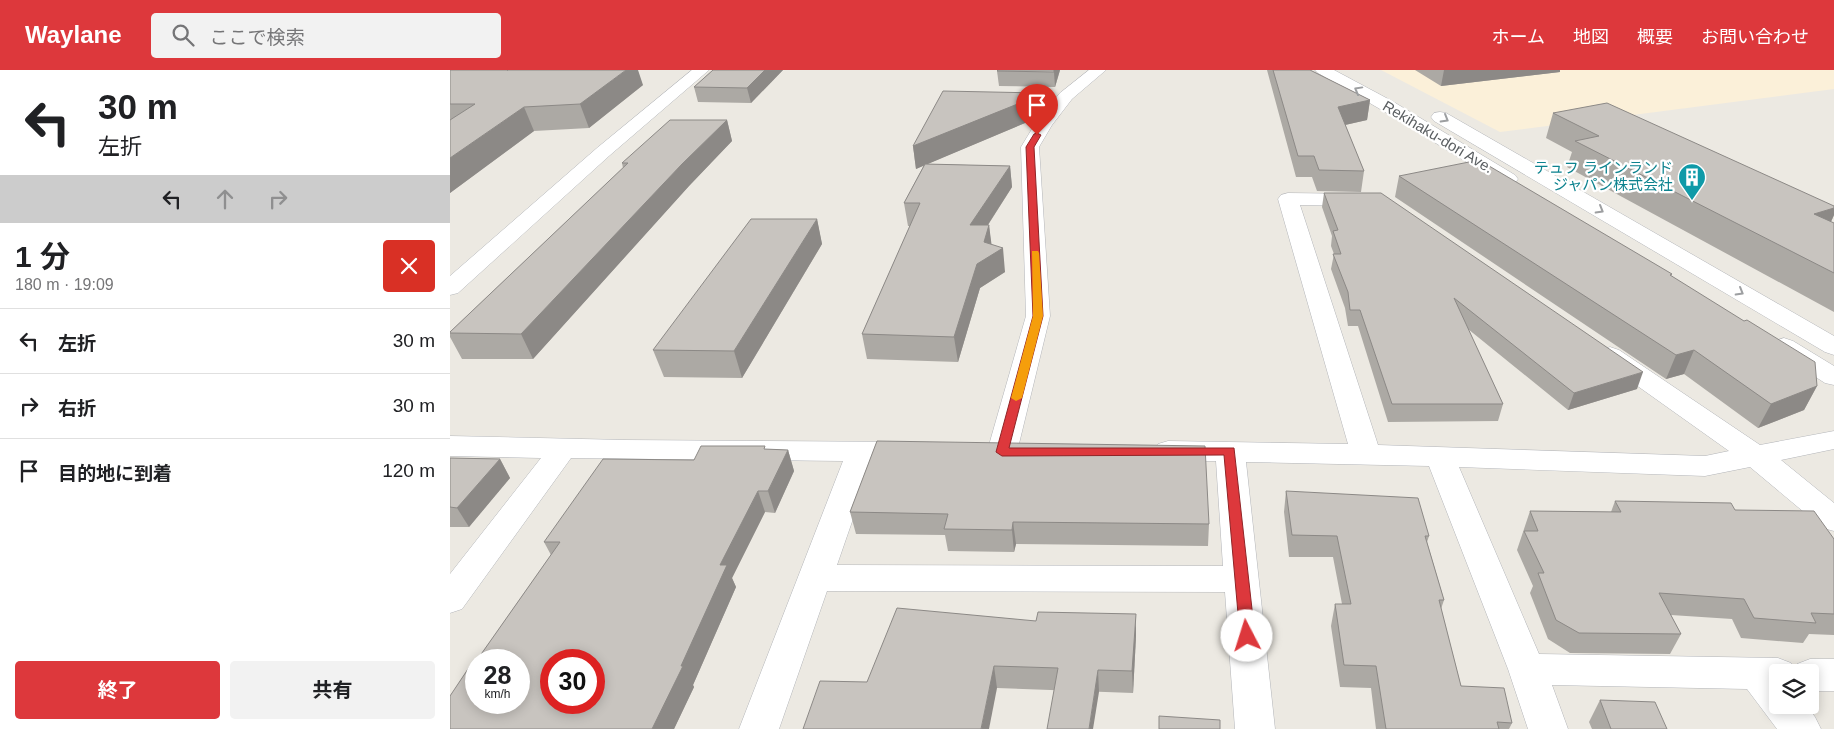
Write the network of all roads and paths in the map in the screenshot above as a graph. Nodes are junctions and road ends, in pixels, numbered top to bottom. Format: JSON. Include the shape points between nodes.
{"nodes":[{"id":1,"x":701,"y":70,"type":"edge"},
{"id":2,"x":1098,"y":70,"type":"edge"},
{"id":3,"x":1322,"y":70,"type":"edge"},
{"id":4,"x":1356,"y":70,"type":"edge"},
{"id":5,"x":1521,"y":187,"type":"edge"},
{"id":6,"x":1384,"y":200,"type":"edge"},
{"id":7,"x":450,"y":288,"type":"edge"},
{"id":8,"x":1766,"y":336,"type":"edge"},
{"id":9,"x":1595,"y":346,"type":"edge"},
{"id":10,"x":1834,"y":347,"type":"edge"},
{"id":11,"x":1834,"y":377,"type":"edge"},
{"id":12,"x":1834,"y":440,"type":"edge"},
{"id":13,"x":450,"y":446,"type":"edge"},
{"id":14,"x":562,"y":449,"type":"junction"},
{"id":15,"x":1230,"y":451,"type":"junction"},
{"id":16,"x":862,"y":452,"type":"junction"},
{"id":17,"x":937,"y":452,"type":"edge"},
{"id":18,"x":1032,"y":452,"type":"edge"},
{"id":19,"x":1141,"y":452,"type":"edge"},
{"id":20,"x":1366,"y":454,"type":"junction"},
{"id":21,"x":1440,"y":457,"type":"junction"},
{"id":22,"x":1757,"y":457,"type":"junction"},
{"id":23,"x":1834,"y":520,"type":"edge"},
{"id":24,"x":815,"y":578,"type":"junction"},
{"id":25,"x":1243,"y":579,"type":"junction"},
{"id":26,"x":450,"y":599,"type":"edge"},
{"id":27,"x":1527,"y":669,"type":"junction"},
{"id":28,"x":1819,"y":675,"type":"edge"},
{"id":29,"x":1834,"y":676,"type":"edge"},
{"id":30,"x":1769,"y":683,"type":"edge"},
{"id":31,"x":1789,"y":714,"type":"edge"},
{"id":32,"x":759,"y":729,"type":"edge"},
{"id":33,"x":1255,"y":729,"type":"edge"},
{"id":34,"x":1548,"y":729,"type":"edge"},
{"id":35,"x":1801,"y":729,"type":"edge"}],
"edges":[{"from":1,"to":7,"type":"street"},
{"from":2,"to":18,"type":"street","via":[[1066,96],[1030,147],[1038,316],[988,452]]},
{"from":5,"to":3,"type":"street","name":"Rekihaku-dori Ave.","one_way":true},
{"from":4,"to":10,"type":"street","name":"Rekihaku-dori Ave.","one_way":true},
{"from":6,"to":20,"type":"street","via":[[1288,199]]},
{"from":8,"to":11,"type":"street"},
{"from":9,"to":22,"type":"street"},
{"from":12,"to":22,"type":"street"},
{"from":13,"to":14,"type":"street"},
{"from":14,"to":16,"type":"street"},
{"from":14,"to":26,"type":"street"},
{"from":15,"to":19,"type":"street"},
{"from":15,"to":20,"type":"street"},
{"from":15,"to":25,"type":"street"},
{"from":16,"to":17,"type":"street"},
{"from":16,"to":24,"type":"street"},
{"from":20,"to":21,"type":"street"},
{"from":21,"to":22,"type":"street","via":[[1705,466]]},
{"from":21,"to":27,"type":"street"},
{"from":22,"to":23,"type":"street"},
{"from":24,"to":25,"type":"street"},
{"from":24,"to":32,"type":"street"},
{"from":25,"to":33,"type":"street"},
{"from":27,"to":30,"type":"street"},
{"from":27,"to":34,"type":"street"},
{"from":28,"to":29,"type":"street"},
{"from":31,"to":35,"type":"street"}]}
